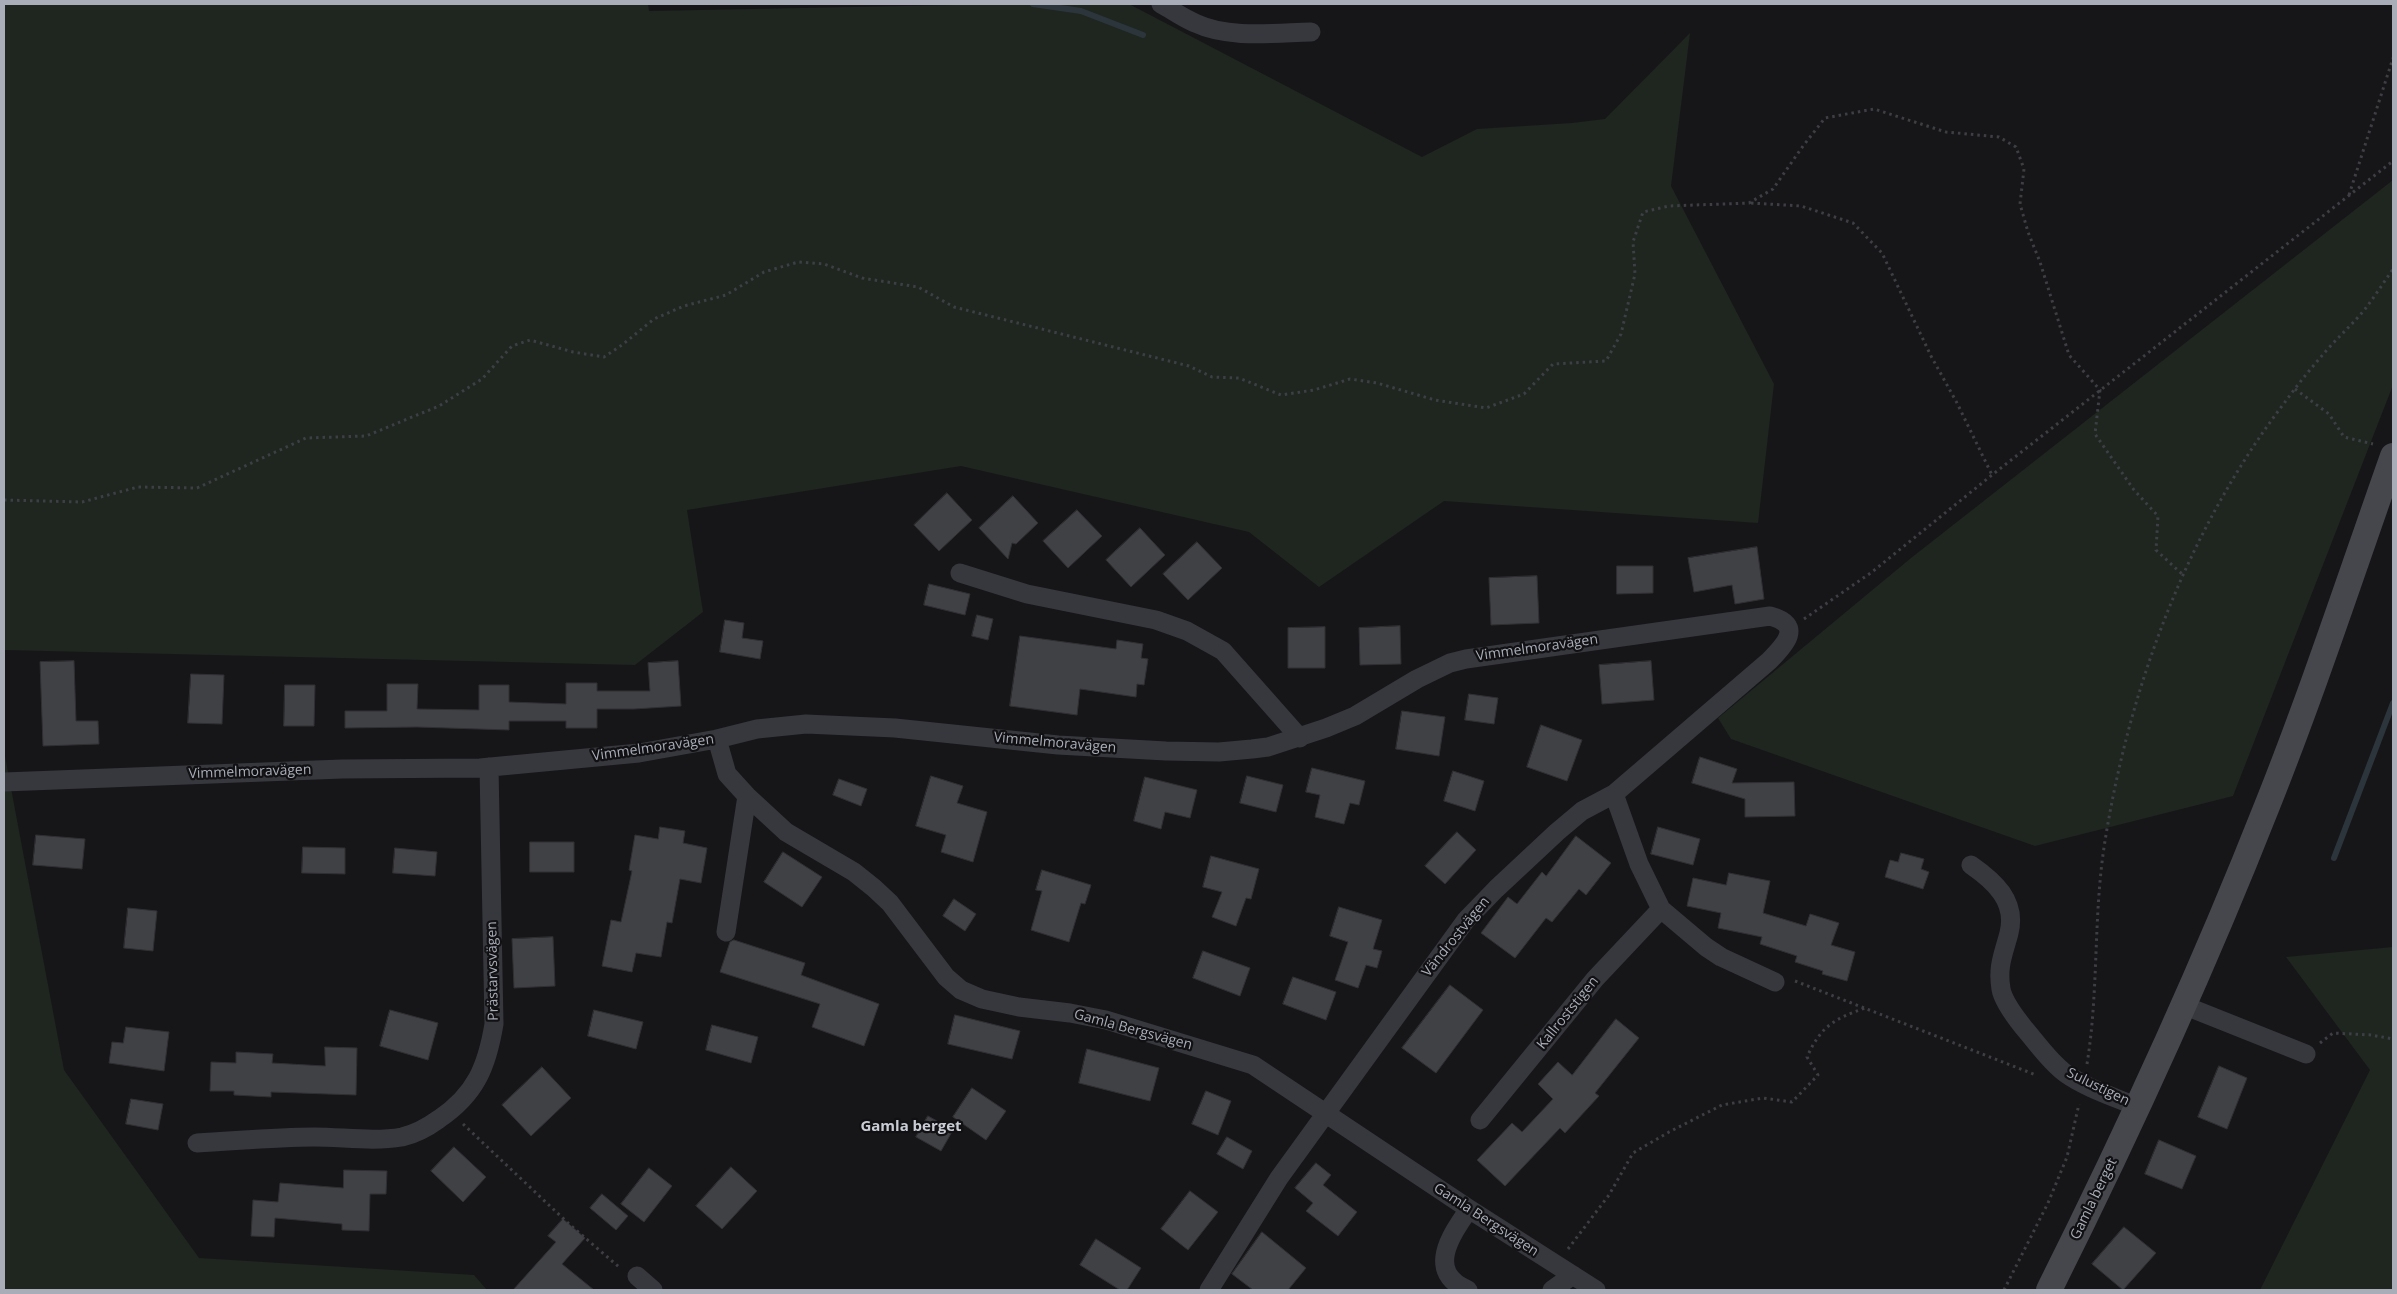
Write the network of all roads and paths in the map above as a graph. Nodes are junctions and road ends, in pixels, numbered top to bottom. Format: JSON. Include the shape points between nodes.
{"nodes":[{"id":1,"x":1161,"y":4,"type":"edge"},
{"id":2,"x":1311,"y":32,"type":"dead end"},
{"id":3,"x":2393,"y":58,"type":"edge"},
{"id":4,"x":2393,"y":161,"type":"edge"},
{"id":5,"x":2349,"y":196,"type":"junction"},
{"id":6,"x":1749,"y":203,"type":"junction"},
{"id":7,"x":2393,"y":270,"type":"edge"},
{"id":8,"x":2295,"y":389,"type":"junction"},
{"id":9,"x":2100,"y":390,"type":"junction"},
{"id":10,"x":2385,"y":450,"type":"edge"},
{"id":11,"x":1992,"y":475,"type":"junction"},
{"id":12,"x":4,"y":500,"type":"edge"},
{"id":13,"x":960,"y":573,"type":"dead end"},
{"id":14,"x":2183,"y":575,"type":"junction"},
{"id":15,"x":1787,"y":627,"type":"junction"},
{"id":16,"x":1300,"y":738,"type":"junction"},
{"id":17,"x":717,"y":739,"type":"junction"},
{"id":18,"x":489,"y":767,"type":"junction"},
{"id":19,"x":4,"y":782,"type":"edge"},
{"id":20,"x":1614,"y":794,"type":"junction"},
{"id":21,"x":747,"y":796,"type":"junction"},
{"id":22,"x":1971,"y":865,"type":"dead end"},
{"id":23,"x":1661,"y":909,"type":"junction"},
{"id":24,"x":726,"y":932,"type":"dead end"},
{"id":25,"x":1775,"y":982,"type":"dead end"},
{"id":26,"x":1809,"y":986,"type":"dead end"},
{"id":27,"x":2183,"y":1005,"type":"junction"},
{"id":28,"x":1865,"y":1008,"type":"junction"},
{"id":29,"x":2393,"y":1039,"type":"edge"},
{"id":30,"x":2306,"y":1054,"type":"joint"},
{"id":31,"x":2086,"y":1068,"type":"dead end"},
{"id":32,"x":2038,"y":1076,"type":"dead end"},
{"id":33,"x":2080,"y":1099,"type":"dead end"},
{"id":34,"x":2138,"y":1107,"type":"junction"},
{"id":35,"x":450,"y":1112,"type":"junction"},
{"id":36,"x":1327,"y":1115,"type":"junction"},
{"id":37,"x":1480,"y":1120,"type":"dead end"},
{"id":38,"x":197,"y":1143,"type":"dead end"},
{"id":39,"x":1469,"y":1209,"type":"junction"},
{"id":40,"x":1556,"y":1264,"type":"junction"},
{"id":41,"x":1573,"y":1275,"type":"junction"},
{"id":42,"x":638,"y":1276,"type":"joint"},
{"id":43,"x":652,"y":1290,"type":"edge"},
{"id":44,"x":1209,"y":1290,"type":"edge"},
{"id":45,"x":1468,"y":1290,"type":"edge"},
{"id":46,"x":1552,"y":1290,"type":"edge"},
{"id":47,"x":1596,"y":1290,"type":"edge"},
{"id":48,"x":2004,"y":1290,"type":"edge"},
{"id":49,"x":2049,"y":1290,"type":"edge"}],
"edges":[{"from":1,"to":2,"type":"street","via":[[1195,24],[1210,28],[1253,33]]},
{"from":3,"to":5,"type":"path"},
{"from":4,"to":5,"type":"path"},
{"from":5,"to":9,"type":"path"},
{"from":6,"to":9,"type":"path","via":[[1773,190],[1825,118],[1874,109],[1946,132],[1999,137],[2016,147],[2024,169],[2020,204],[2069,355]]},
{"from":6,"to":11,"type":"path","via":[[1801,206],[1853,223],[1882,253]]},
{"from":6,"to":12,"type":"path","via":[[1669,206],[1643,212],[1633,242],[1635,274],[1621,334],[1606,362],[1553,364],[1524,394],[1486,408],[1435,400],[1350,379],[1314,390],[1281,395],[1239,378],[1212,377],[1189,366],[954,307],[918,287],[862,278],[824,264],[798,262],[764,272],[726,295],[684,306],[654,319],[604,357],[530,340],[512,346],[482,379],[439,406],[366,436],[306,438],[197,488],[138,487],[82,502]]},
{"from":7,"to":8,"type":"path","via":[[2364,310]]},
{"from":8,"to":10,"type":"path","via":[[2330,414],[2344,437]]},
{"from":8,"to":14,"type":"path","via":[[2259,438],[2220,503]]},
{"from":9,"to":11,"type":"path"},
{"from":9,"to":14,"type":"path","via":[[2095,434],[2134,490],[2158,516],[2156,550]]},
{"from":10,"to":27,"type":"main road","name":"Gamla berget","via":[[2268,804]]},
{"from":11,"to":15,"type":"path","via":[[1872,572],[1809,617]]},
{"from":13,"to":16,"type":"street","via":[[1027,594],[1156,620],[1187,631],[1223,651]]},
{"from":14,"to":31,"type":"path","via":[[2148,665],[2120,766],[2105,842]]},
{"from":15,"to":16,"type":"street","name":"Vimmelmoravägen","via":[[1782,619],[1770,616],[1466,659],[1417,679],[1355,716]]},
{"from":15,"to":20,"type":"street","name":"Vändrostvägen","via":[[1789,636],[1783,647]]},
{"from":16,"to":17,"type":"street","name":"Vimmelmoravägen","via":[[1252,749],[1166,751],[1058,745],[895,728],[806,724],[757,728]]},
{"from":17,"to":18,"type":"street","name":"Vimmelmoravägen","via":[[639,753]]},
{"from":17,"to":21,"type":"street","name":"Gamla Bergsvägen","via":[[728,774]]},
{"from":18,"to":19,"type":"street","name":"Vimmelmoravägen","via":[[342,768]]},
{"from":18,"to":35,"type":"street","name":"Prästarvsvägen","via":[[494,1024],[490,1051],[476,1082],[462,1102]]},
{"from":20,"to":23,"type":"street","via":[[1639,864]]},
{"from":20,"to":36,"type":"street","name":"Vändrostvägen","via":[[1582,811],[1557,832],[1466,920]]},
{"from":21,"to":24,"type":"street"},
{"from":21,"to":36,"type":"street","name":"Gamla Bergsvägen","via":[[786,832],[854,872],[874,888],[890,903],[946,977],[961,990],[1019,1007],[1070,1012],[1106,1020],[1242,1060]]},
{"from":22,"to":34,"type":"street","name":"Sulustigen","via":[[1992,880],[2004,894],[2010,931],[2000,960],[2001,990],[2017,1019],[2065,1073]]},
{"from":23,"to":25,"type":"street","via":[[1706,947]]},
{"from":23,"to":37,"type":"street","name":"Kallroststigen","via":[[1595,979]]},
{"from":26,"to":28,"type":"path"},
{"from":27,"to":30,"type":"street"},
{"from":27,"to":34,"type":"main road","name":"Gamla berget"},
{"from":28,"to":32,"type":"path"},
{"from":28,"to":40,"type":"path","via":[[1841,1016],[1816,1036],[1807,1057],[1818,1075],[1792,1102],[1763,1098],[1722,1105],[1633,1153],[1609,1195]]},
{"from":29,"to":30,"type":"path","via":[[2332,1033]]},
{"from":33,"to":48,"type":"path","via":[[2067,1157],[2048,1203]]},
{"from":34,"to":49,"type":"main road","name":"Gamla berget"},
{"from":35,"to":38,"type":"street","name":"Prästarvsvägen","via":[[427,1128],[382,1139],[284,1137]]},
{"from":35,"to":42,"type":"path","via":[[569,1224],[634,1280]]},
{"from":36,"to":39,"type":"street","name":"Gamla Bergsvägen"},
{"from":36,"to":44,"type":"street","name":"Vändrostvägen","via":[[1280,1178]]},
{"from":39,"to":40,"type":"street","name":"Gamla Bergsvägen"},
{"from":39,"to":45,"type":"street","via":[[1445,1249],[1446,1271],[1460,1287]]},
{"from":40,"to":41,"type":"street","name":"Gamla Bergsvägen"},
{"from":41,"to":46,"type":"street"},
{"from":41,"to":47,"type":"street","name":"Gamla Bergsvägen"},
{"from":42,"to":43,"type":"street"}]}
